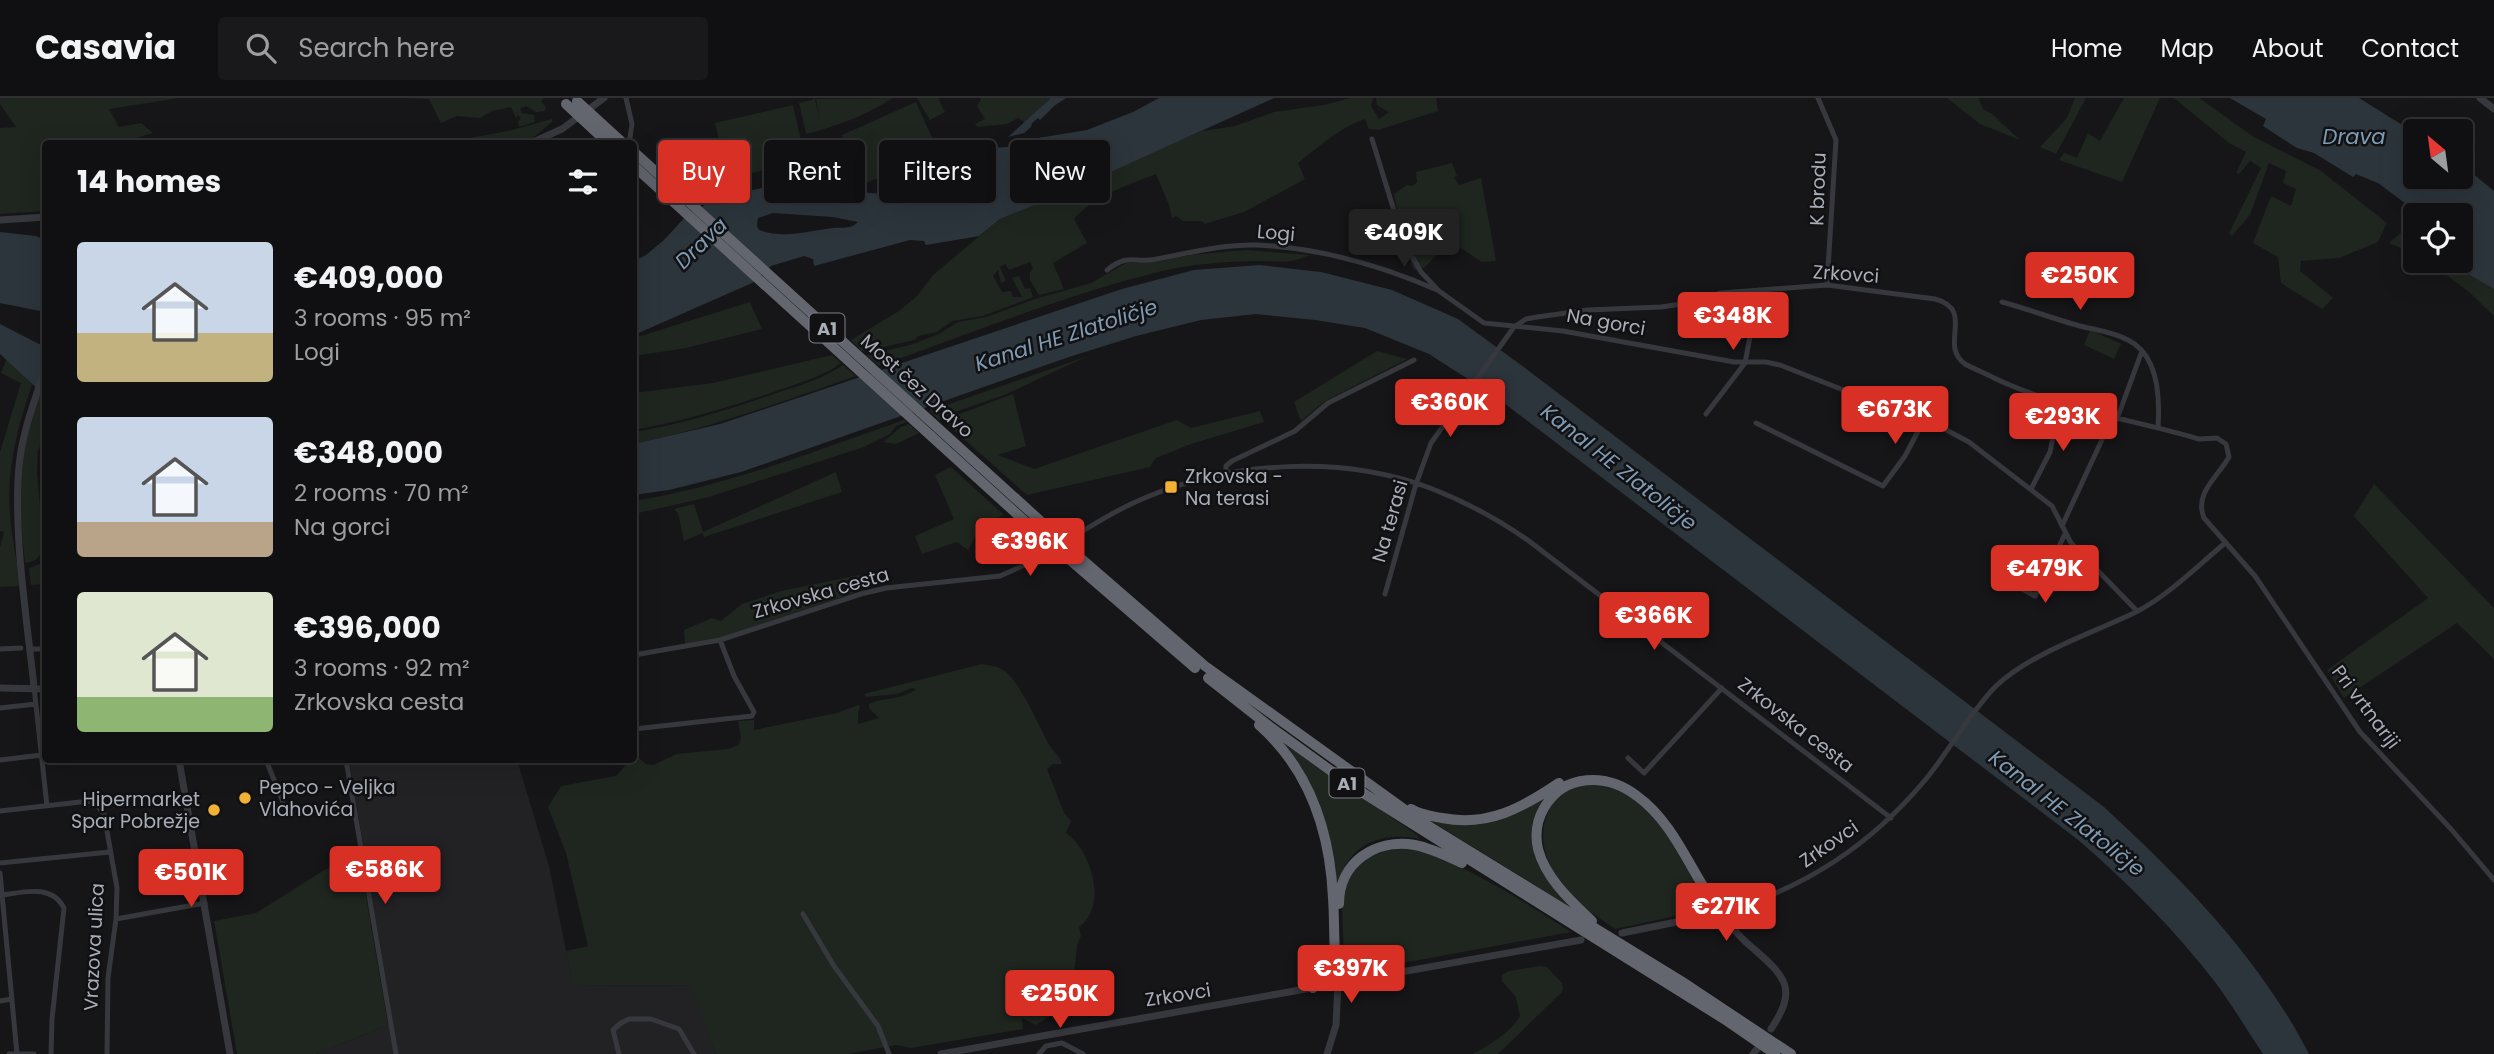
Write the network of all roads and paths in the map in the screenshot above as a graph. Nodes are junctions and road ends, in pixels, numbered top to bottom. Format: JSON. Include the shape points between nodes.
{"nodes":[{"id":1,"x":604,"y":98,"type":"edge"},
{"id":2,"x":626,"y":98,"type":"edge"},
{"id":3,"x":1818,"y":98,"type":"edge"},
{"id":4,"x":2480,"y":98,"type":"edge"},
{"id":5,"x":569,"y":100,"type":"edge"},
{"id":6,"x":2494,"y":109,"type":"edge"},
{"id":7,"x":1372,"y":139,"type":"dead end"},
{"id":8,"x":537,"y":140,"type":"edge"},
{"id":9,"x":605,"y":140,"type":"edge"},
{"id":10,"x":619,"y":140,"type":"edge"},
{"id":11,"x":630,"y":140,"type":"edge"},
{"id":12,"x":637,"y":155,"type":"edge"},
{"id":13,"x":637,"y":169,"type":"edge"},
{"id":14,"x":42,"y":217,"type":"edge"},
{"id":15,"x":0,"y":220,"type":"edge"},
{"id":16,"x":1107,"y":270,"type":"dead end"},
{"id":17,"x":1827,"y":285,"type":"junction"},
{"id":18,"x":1759,"y":290,"type":"junction"},
{"id":19,"x":1439,"y":292,"type":"junction"},
{"id":20,"x":2002,"y":302,"type":"dead end"},
{"id":21,"x":1514,"y":327,"type":"junction"},
{"id":22,"x":2142,"y":351,"type":"junction"},
{"id":23,"x":1414,"y":360,"type":"dead end"},
{"id":24,"x":1745,"y":363,"type":"junction"},
{"id":25,"x":42,"y":379,"type":"edge"},
{"id":26,"x":2060,"y":404,"type":"junction"},
{"id":27,"x":1706,"y":414,"type":"dead end"},
{"id":28,"x":1925,"y":418,"type":"junction"},
{"id":29,"x":2117,"y":419,"type":"junction"},
{"id":30,"x":1756,"y":423,"type":"dead end"},
{"id":31,"x":2158,"y":427,"type":"junction"},
{"id":32,"x":2106,"y":431,"type":"dead end"},
{"id":33,"x":1226,"y":474,"type":"junction"},
{"id":34,"x":1416,"y":484,"type":"junction"},
{"id":35,"x":2031,"y":489,"type":"junction"},
{"id":36,"x":1016,"y":506,"type":"junction"},
{"id":37,"x":2062,"y":526,"type":"junction"},
{"id":38,"x":2065,"y":534,"type":"junction"},
{"id":39,"x":2224,"y":544,"type":"junction"},
{"id":40,"x":2058,"y":551,"type":"junction"},
{"id":41,"x":2078,"y":551,"type":"junction"},
{"id":42,"x":1073,"y":558,"type":"junction"},
{"id":43,"x":2004,"y":579,"type":"dead end"},
{"id":44,"x":1385,"y":594,"type":"dead end"},
{"id":45,"x":2137,"y":611,"type":"junction"},
{"id":46,"x":720,"y":640,"type":"junction"},
{"id":47,"x":21,"y":648,"type":"dead end"},
{"id":48,"x":0,"y":649,"type":"edge"},
{"id":49,"x":30,"y":649,"type":"junction"},
{"id":50,"x":42,"y":649,"type":"edge"},
{"id":51,"x":637,"y":654,"type":"edge"},
{"id":52,"x":34,"y":687,"type":"junction"},
{"id":53,"x":0,"y":688,"type":"edge"},
{"id":54,"x":42,"y":688,"type":"edge"},
{"id":55,"x":1722,"y":688,"type":"junction"},
{"id":56,"x":1223,"y":689,"type":"junction"},
{"id":57,"x":36,"y":705,"type":"junction"},
{"id":58,"x":0,"y":708,"type":"edge"},
{"id":59,"x":637,"y":729,"type":"edge"},
{"id":60,"x":42,"y":755,"type":"joint"},
{"id":61,"x":1628,"y":758,"type":"dead end"},
{"id":62,"x":0,"y":760,"type":"edge"},
{"id":63,"x":43,"y":763,"type":"edge"},
{"id":64,"x":180,"y":763,"type":"edge"},
{"id":65,"x":267,"y":763,"type":"edge"},
{"id":66,"x":347,"y":763,"type":"edge"},
{"id":67,"x":1387,"y":799,"type":"junction"},
{"id":68,"x":47,"y":806,"type":"junction"},
{"id":69,"x":0,"y":811,"type":"edge"},
{"id":70,"x":268,"y":813,"type":"dead end"},
{"id":71,"x":1891,"y":818,"type":"junction"},
{"id":72,"x":110,"y":852,"type":"junction"},
{"id":73,"x":0,"y":863,"type":"edge"},
{"id":74,"x":1478,"y":866,"type":"junction"},
{"id":75,"x":0,"y":873,"type":"edge"},
{"id":76,"x":2494,"y":880,"type":"edge"},
{"id":77,"x":1702,"y":886,"type":"junction"},
{"id":78,"x":3,"y":895,"type":"junction"},
{"id":79,"x":205,"y":903,"type":"junction"},
{"id":80,"x":1721,"y":913,"type":"junction"},
{"id":81,"x":803,"y":914,"type":"dead end"},
{"id":82,"x":116,"y":919,"type":"junction"},
{"id":83,"x":1686,"y":921,"type":"junction"},
{"id":84,"x":1622,"y":933,"type":"dead end"},
{"id":85,"x":1581,"y":940,"type":"dead end"},
{"id":86,"x":1622,"y":947,"type":"junction"},
{"id":87,"x":1335,"y":953,"type":"junction"},
{"id":88,"x":1338,"y":984,"type":"junction"},
{"id":89,"x":1313,"y":988,"type":"junction"},
{"id":90,"x":12,"y":999,"type":"junction"},
{"id":91,"x":0,"y":1001,"type":"edge"},
{"id":92,"x":1770,"y":1029,"type":"dead end"},
{"id":93,"x":1039,"y":1053,"type":"edge"},
{"id":94,"x":9,"y":1054,"type":"edge"},
{"id":95,"x":17,"y":1054,"type":"edge"},
{"id":96,"x":34,"y":1054,"type":"edge"},
{"id":97,"x":51,"y":1054,"type":"edge"},
{"id":98,"x":107,"y":1054,"type":"edge"},
{"id":99,"x":230,"y":1054,"type":"edge"},
{"id":100,"x":396,"y":1054,"type":"edge"},
{"id":101,"x":620,"y":1054,"type":"edge"},
{"id":102,"x":694,"y":1054,"type":"edge"},
{"id":103,"x":890,"y":1054,"type":"edge"},
{"id":104,"x":941,"y":1054,"type":"edge"},
{"id":105,"x":1083,"y":1054,"type":"edge"},
{"id":106,"x":1327,"y":1054,"type":"edge"},
{"id":107,"x":1775,"y":1054,"type":"edge"},
{"id":108,"x":1791,"y":1054,"type":"edge"}],
"edges":[{"from":1,"to":8,"type":"street","via":[[571,123]]},
{"from":2,"to":11,"type":"street","via":[[632,124]]},
{"from":3,"to":17,"type":"street","name":"K brodu","via":[[1836,140]]},
{"from":4,"to":6,"type":"street"},
{"from":5,"to":9,"type":"highway","bridge":true},
{"from":5,"to":10,"type":"highway","bridge":true},
{"from":7,"to":19,"type":"street","name":"Logi","via":[[1403,240]]},
{"from":12,"to":36,"type":"highway","name":"Most čez Dravo","number":"A1"},
{"from":13,"to":36,"type":"highway","name":"Most čez Dravo","number":"A1"},
{"from":14,"to":15,"type":"street"},
{"from":16,"to":19,"type":"street","name":"Logi","via":[[1126,258],[1153,260],[1255,245],[1369,263]]},
{"from":17,"to":18,"type":"street","name":"Zrkovci"},
{"from":17,"to":26,"type":"street","name":"Zrkovci","via":[[1950,305],[1956,316],[1954,346],[1964,363]]},
{"from":18,"to":21,"type":"street","name":"Zrkovci","via":[[1721,293],[1671,306],[1536,317]]},
{"from":18,"to":24,"type":"street"},
{"from":19,"to":21,"type":"street","name":"Logi","via":[[1485,323]]},
{"from":20,"to":22,"type":"street","via":[[2116,335]]},
{"from":21,"to":24,"type":"street","name":"Na gorci","via":[[1563,331]]},
{"from":21,"to":34,"type":"street","name":"Na terasi","via":[[1431,443]]},
{"from":22,"to":29,"type":"street"},
{"from":22,"to":31,"type":"street","via":[[2155,378]]},
{"from":23,"to":33,"type":"street","via":[[1328,403],[1295,431],[1232,461]]},
{"from":24,"to":27,"type":"street"},
{"from":24,"to":28,"type":"street","name":"Na gorci","via":[[1780,365]]},
{"from":25,"to":49,"type":"street","via":[[19,465]]},
{"from":26,"to":29,"type":"street","name":"Zrkovci"},
{"from":26,"to":35,"type":"street","via":[[2050,452]]},
{"from":28,"to":30,"type":"street","via":[[1883,486]]},
{"from":28,"to":35,"type":"street","name":"Na gorci","via":[[1969,442]]},
{"from":29,"to":31,"type":"street","name":"Zrkovci"},
{"from":31,"to":39,"type":"street","name":"Zrkovci","via":[[2199,439],[2217,438],[2226,444],[2229,457],[2200,499],[2204,518]]},
{"from":32,"to":37,"type":"street"},
{"from":33,"to":34,"type":"street","name":"Zrkovska cesta","via":[[1329,467]]},
{"from":33,"to":46,"type":"street","name":"Zrkovska cesta","via":[[1149,496],[1000,576],[917,583],[861,594]]},
{"from":34,"to":44,"type":"street","name":"Na terasi"},
{"from":34,"to":55,"type":"street","name":"Zrkovska cesta","via":[[1500,521]]},
{"from":35,"to":37,"type":"street","name":"Na gorci","via":[[2052,506]]},
{"from":36,"to":42,"type":"highway","number":"A1","bridge":true},
{"from":37,"to":38,"type":"street","name":"Na gorci"},
{"from":38,"to":40,"type":"street"},
{"from":38,"to":41,"type":"street","name":"Na gorci"},
{"from":39,"to":45,"type":"street","name":"Zrkovci","via":[[2160,598]]},
{"from":39,"to":76,"type":"street","name":"Pri vrtnariji","via":[[2255,576],[2360,732]]},
{"from":40,"to":41,"type":"street"},
{"from":40,"to":43,"type":"street","via":[[2035,596]]},
{"from":41,"to":45,"type":"street","name":"Na gorci"},
{"from":42,"to":56,"type":"highway","number":"A1"},
{"from":42,"to":67,"type":"highway","number":"A1","via":[[1205,666]]},
{"from":45,"to":71,"type":"street","name":"Zrkovci","via":[[2026,664],[1996,686]]},
{"from":46,"to":51,"type":"street","name":"Zrkovska cesta"},
{"from":46,"to":59,"type":"street","via":[[752,716]]},
{"from":47,"to":48,"type":"street"},
{"from":49,"to":50,"type":"street"},
{"from":49,"to":52,"type":"street"},
{"from":52,"to":53,"type":"street"},
{"from":52,"to":54,"type":"street"},
{"from":52,"to":57,"type":"street"},
{"from":55,"to":61,"type":"street","via":[[1644,773]]},
{"from":55,"to":71,"type":"street","name":"Zrkovska cesta"},
{"from":56,"to":74,"type":"highway","number":"A1","via":[[1352,786]]},
{"from":56,"to":87,"type":"highway","via":[[1225,696],[1281,747],[1318,809],[1329,848]]},
{"from":57,"to":58,"type":"street"},
{"from":57,"to":60,"type":"street"},
{"from":60,"to":62,"type":"street"},
{"from":63,"to":68,"type":"street"},
{"from":64,"to":79,"type":"street"},
{"from":65,"to":70,"type":"street","via":[[284,802],[279,810]]},
{"from":66,"to":100,"type":"street"},
{"from":67,"to":80,"type":"highway","via":[[1395,798],[1418,814],[1480,821],[1508,813],[1575,775],[1618,778],[1643,792],[1671,824],[1717,898]]},
{"from":67,"to":86,"type":"highway","number":"A1"},
{"from":68,"to":69,"type":"street"},
{"from":68,"to":72,"type":"street","name":"Vrazova ulica","via":[[96,804],[104,814]]},
{"from":71,"to":80,"type":"street","name":"Zrkovci","via":[[1824,869],[1775,895]]},
{"from":72,"to":73,"type":"street"},
{"from":72,"to":82,"type":"street","name":"Vrazova ulica","via":[[117,888]]},
{"from":74,"to":88,"type":"highway","via":[[1400,843],[1374,848],[1357,860],[1345,875],[1339,899],[1343,968]]},
{"from":74,"to":107,"type":"highway","number":"A1"},
{"from":75,"to":78,"type":"street"},
{"from":77,"to":80,"type":"highway"},
{"from":77,"to":83,"type":"highway","via":[[1701,901]]},
{"from":77,"to":86,"type":"highway","via":[[1667,827],[1638,796],[1595,779],[1578,780],[1559,789],[1548,800],[1537,825],[1543,861],[1572,901],[1595,924],[1622,940]]},
{"from":78,"to":90,"type":"street"},
{"from":78,"to":97,"type":"street","via":[[43,891],[64,908]]},
{"from":79,"to":82,"type":"street"},
{"from":79,"to":99,"type":"street"},
{"from":80,"to":83,"type":"street","name":"Zrkovci"},
{"from":80,"to":92,"type":"street","via":[[1783,978],[1785,1005]]},
{"from":81,"to":103,"type":"street","via":[[878,1026]]},
{"from":82,"to":98,"type":"street","name":"Vrazova ulica","via":[[108,978]]},
{"from":83,"to":84,"type":"street","name":"Zrkovci"},
{"from":85,"to":88,"type":"street","name":"Zrkovci"},
{"from":86,"to":108,"type":"highway","number":"A1"},
{"from":87,"to":88,"type":"highway"},
{"from":87,"to":89,"type":"highway","via":[[1328,971]]},
{"from":88,"to":89,"type":"street","name":"Zrkovci"},
{"from":88,"to":106,"type":"street","via":[[1336,1025]]},
{"from":89,"to":104,"type":"street","name":"Zrkovci"},
{"from":90,"to":91,"type":"street"},
{"from":90,"to":95,"type":"street"},
{"from":93,"to":105,"type":"street","via":[[1046,1045],[1062,1043]]},
{"from":94,"to":95,"type":"street"},
{"from":95,"to":96,"type":"street"},
{"from":101,"to":102,"type":"street","via":[[612,1030],[638,1018],[679,1029]]}]}
